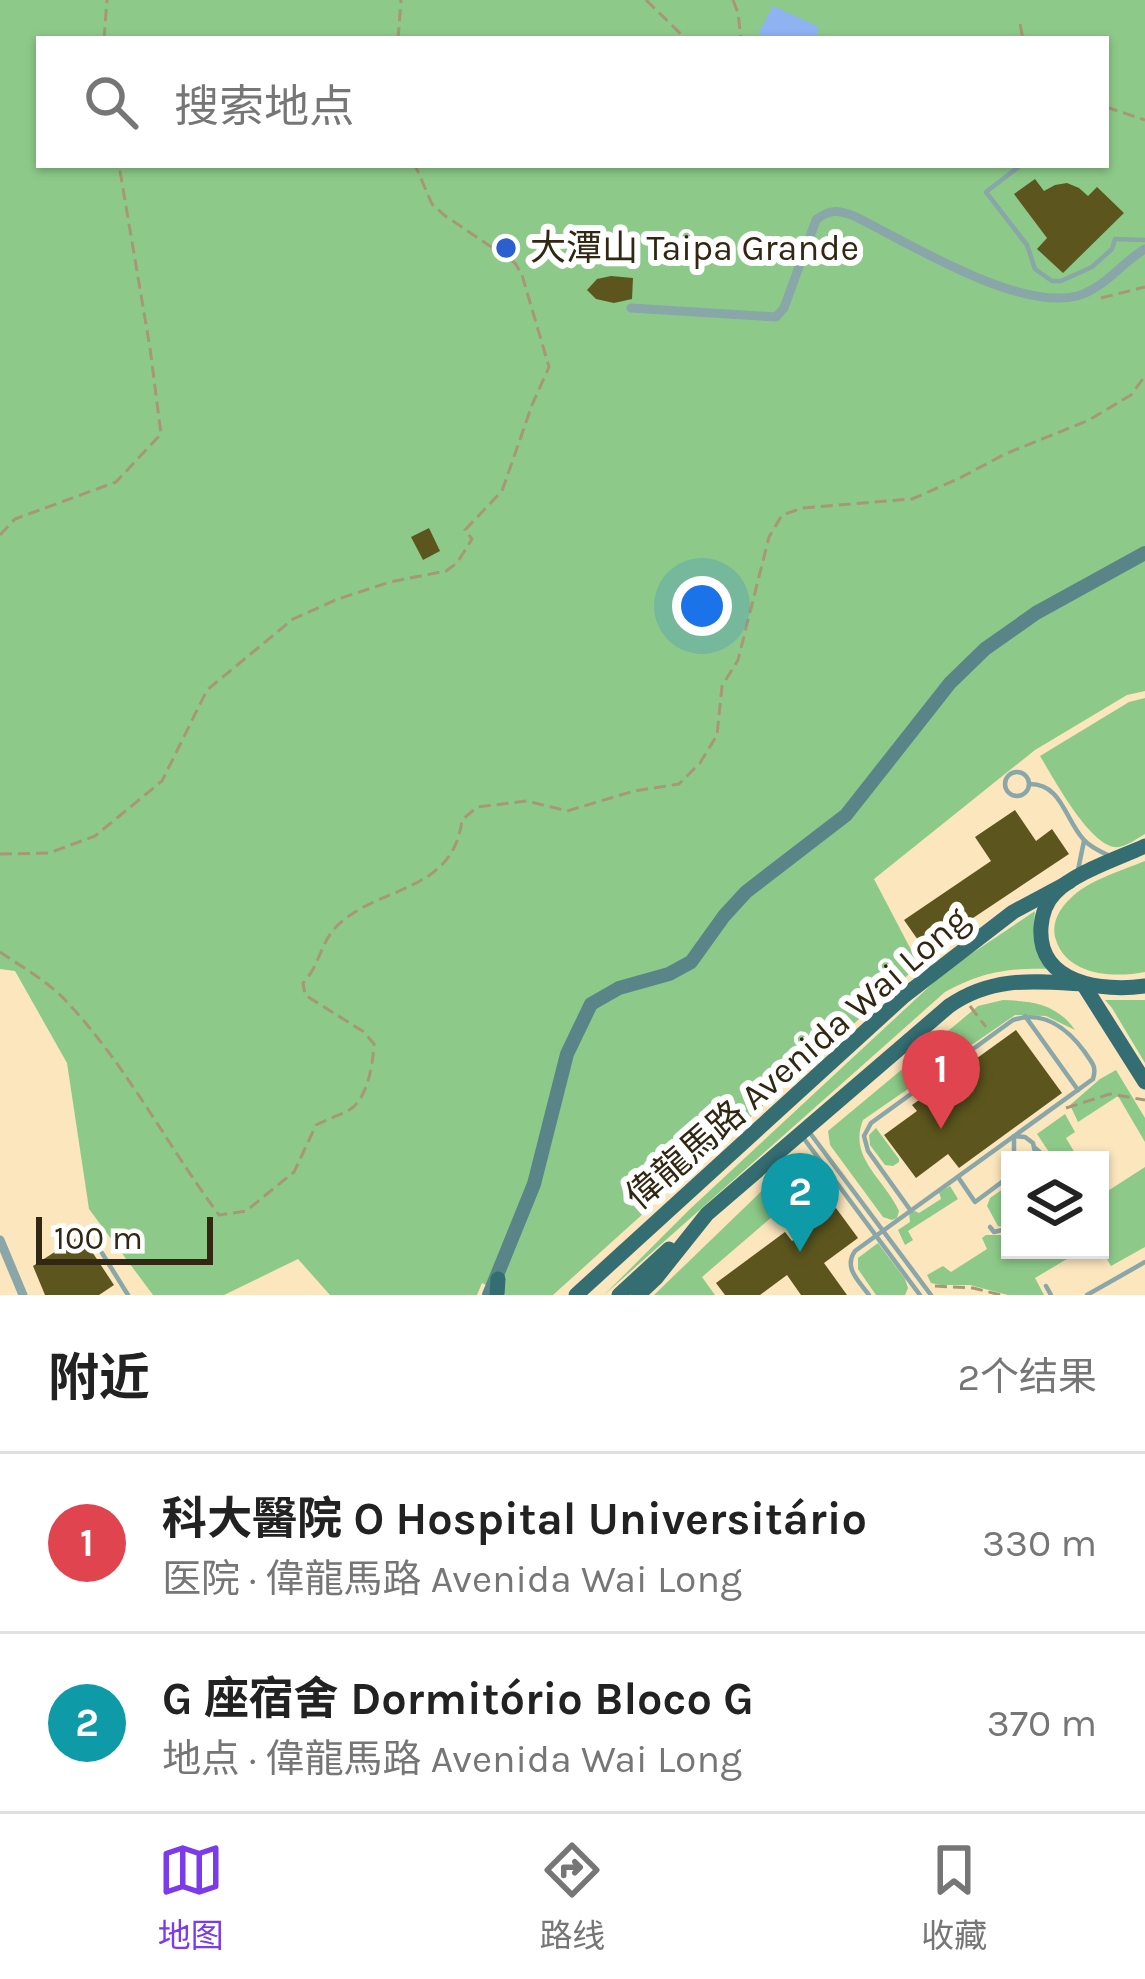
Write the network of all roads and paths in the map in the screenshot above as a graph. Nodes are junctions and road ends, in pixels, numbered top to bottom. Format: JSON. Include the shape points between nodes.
{"nodes":[{"id":1,"x":107,"y":0,"type":"edge"},
{"id":2,"x":401,"y":0,"type":"edge"},
{"id":3,"x":646,"y":0,"type":"edge"},
{"id":4,"x":733,"y":0,"type":"edge"},
{"id":5,"x":1020,"y":24,"type":"dead end"},
{"id":6,"x":104,"y":36,"type":"edge"},
{"id":7,"x":398,"y":36,"type":"edge"},
{"id":8,"x":683,"y":36,"type":"edge"},
{"id":9,"x":741,"y":36,"type":"edge"},
{"id":10,"x":1022,"y":36,"type":"edge"},
{"id":11,"x":1109,"y":108,"type":"edge"},
{"id":12,"x":1145,"y":120,"type":"edge"},
{"id":13,"x":120,"y":168,"type":"edge"},
{"id":14,"x":416,"y":168,"type":"edge"},
{"id":15,"x":1017,"y":168,"type":"edge"},
{"id":16,"x":1145,"y":245,"type":"edge"},
{"id":17,"x":631,"y":308,"type":"dead end"},
{"id":18,"x":1145,"y":376,"type":"edge"},
{"id":19,"x":0,"y":535,"type":"edge"},
{"id":20,"x":1145,"y":553,"type":"edge"},
{"id":21,"x":1030,"y":784,"type":"junction"},
{"id":22,"x":1084,"y":841,"type":"junction"},
{"id":23,"x":1145,"y":846,"type":"edge"},
{"id":24,"x":0,"y":854,"type":"edge"},
{"id":25,"x":1120,"y":858,"type":"junction"},
{"id":26,"x":1070,"y":881,"type":"junction"},
{"id":27,"x":0,"y":952,"type":"edge"},
{"id":28,"x":1083,"y":984,"type":"junction"},
{"id":29,"x":1145,"y":986,"type":"edge"},
{"id":30,"x":1025,"y":1016,"type":"junction"},
{"id":31,"x":1145,"y":1082,"type":"edge"},
{"id":32,"x":1078,"y":1090,"type":"junction"},
{"id":33,"x":1145,"y":1100,"type":"edge"},
{"id":34,"x":1046,"y":1113,"type":"junction"},
{"id":35,"x":803,"y":1131,"type":"junction"},
{"id":36,"x":1014,"y":1136,"type":"junction"},
{"id":37,"x":1035,"y":1148,"type":"junction"},
{"id":38,"x":1014,"y":1151,"type":"edge"},
{"id":39,"x":1034,"y":1151,"type":"edge"},
{"id":40,"x":1038,"y":1151,"type":"edge"},
{"id":41,"x":958,"y":1177,"type":"junction"},
{"id":42,"x":1001,"y":1183,"type":"edge"},
{"id":43,"x":689,"y":1190,"type":"junction"},
{"id":44,"x":911,"y":1210,"type":"junction"},
{"id":45,"x":707,"y":1214,"type":"junction"},
{"id":46,"x":990,"y":1227,"type":"dead end"},
{"id":47,"x":885,"y":1230,"type":"junction"},
{"id":48,"x":1001,"y":1230,"type":"edge"},
{"id":49,"x":877,"y":1236,"type":"junction"},
{"id":50,"x":0,"y":1240,"type":"edge"},
{"id":51,"x":102,"y":1253,"type":"dead end"},
{"id":52,"x":1145,"y":1262,"type":"edge"},
{"id":53,"x":916,"y":1273,"type":"junction"},
{"id":54,"x":1046,"y":1286,"type":"dead end"},
{"id":55,"x":495,"y":1290,"type":"edge"},
{"id":56,"x":23,"y":1295,"type":"edge"},
{"id":57,"x":128,"y":1295,"type":"edge"},
{"id":58,"x":576,"y":1295,"type":"edge"},
{"id":59,"x":586,"y":1295,"type":"edge"},
{"id":60,"x":619,"y":1295,"type":"edge"},
{"id":61,"x":638,"y":1295,"type":"edge"},
{"id":62,"x":869,"y":1295,"type":"edge"},
{"id":63,"x":920,"y":1295,"type":"edge"},
{"id":64,"x":931,"y":1295,"type":"edge"},
{"id":65,"x":1001,"y":1295,"type":"edge"},
{"id":66,"x":1051,"y":1295,"type":"edge"},
{"id":67,"x":1088,"y":1295,"type":"edge"}],
"edges":[{"from":1,"to":6,"type":"path"},
{"from":2,"to":7,"type":"path"},
{"from":3,"to":8,"type":"path"},
{"from":4,"to":9,"type":"path"},
{"from":5,"to":10,"type":"path"},
{"from":11,"to":12,"type":"path"},
{"from":13,"to":19,"type":"path","via":[[161,434],[116,482],[15,519]]},
{"from":14,"to":24,"type":"path","via":[[432,204],[515,263],[548,367],[502,491],[465,530],[472,539],[446,571],[293,619],[207,690],[161,781],[95,836],[49,853]]},
{"from":15,"to":16,"type":"lane","via":[[986,192],[1040,274],[1070,278],[1112,249],[1115,235]]},
{"from":16,"to":17,"type":"street","via":[[1097,287],[1045,298],[987,283],[854,216],[825,212],[776,317]]},
{"from":18,"to":27,"type":"path","via":[[1131,395],[1089,420],[912,499],[782,515],[769,537],[738,660],[722,686],[717,735],[679,784],[567,811],[527,801],[477,806],[444,863],[334,928],[304,995],[364,1032],[373,1061],[355,1106],[316,1125],[294,1172],[246,1211],[219,1215],[67,1001]]},
{"from":20,"to":55,"type":"street","via":[[985,649],[846,815],[746,892],[691,962],[591,1004],[567,1054],[544,1151]]},
{"from":21,"to":21,"type":"lane","via":[[1021,796],[1005,786],[1016,772]]},
{"from":21,"to":22,"type":"lane","via":[[1052,790]]},
{"from":22,"to":25,"type":"lane"},
{"from":22,"to":26,"type":"lane"},
{"from":23,"to":25,"type":"main road","name":"偉龍馬路 Avenida Wai Long"},
{"from":25,"to":26,"type":"main road","name":"偉龍馬路 Avenida Wai Long"},
{"from":26,"to":28,"type":"main road","via":[[1046,905],[1041,938],[1055,968]]},
{"from":26,"to":43,"type":"main road","name":"偉龍馬路 Avenida Wai Long","via":[[1013,912],[917,985]]},
{"from":28,"to":29,"type":"main road","name":"偉龍馬路 Avenida Wai Long"},
{"from":28,"to":31,"type":"main road"},
{"from":28,"to":35,"type":"main road","name":"偉龍馬路 Avenida Wai Long","via":[[998,982],[964,995]]},
{"from":30,"to":32,"type":"lane"},
{"from":30,"to":32,"type":"lane","via":[[1070,1032],[1096,1072]]},
{"from":30,"to":44,"type":"lane","via":[[866,1129],[868,1151]]},
{"from":32,"to":34,"type":"lane"},
{"from":33,"to":34,"type":"path","via":[[1110,1094]]},
{"from":34,"to":36,"type":"lane"},
{"from":35,"to":45,"type":"main road","name":"偉龍馬路 Avenida Wai Long"},
{"from":35,"to":47,"type":"lane"},
{"from":35,"to":49,"type":"lane"},
{"from":36,"to":37,"type":"lane"},
{"from":36,"to":38,"type":"lane"},
{"from":36,"to":41,"type":"lane"},
{"from":37,"to":39,"type":"lane"},
{"from":37,"to":40,"type":"lane"},
{"from":41,"to":42,"type":"lane","via":[[975,1202]]},
{"from":41,"to":44,"type":"lane"},
{"from":43,"to":58,"type":"main road","name":"偉龍馬路 Avenida Wai Long"},
{"from":43,"to":59,"type":"main road"},
{"from":44,"to":47,"type":"lane"},
{"from":45,"to":60,"type":"main road"},
{"from":45,"to":61,"type":"main road","name":"偉龍馬路 Avenida Wai Long"},
{"from":46,"to":48,"type":"lane"},
{"from":47,"to":49,"type":"lane"},
{"from":47,"to":53,"type":"lane"},
{"from":49,"to":62,"type":"lane","via":[[850,1259]]},
{"from":49,"to":63,"type":"lane"},
{"from":50,"to":56,"type":"street"},
{"from":51,"to":57,"type":"lane"},
{"from":52,"to":67,"type":"lane"},
{"from":53,"to":64,"type":"lane"},
{"from":53,"to":65,"type":"path","via":[[936,1287]]},
{"from":54,"to":66,"type":"lane"}]}
